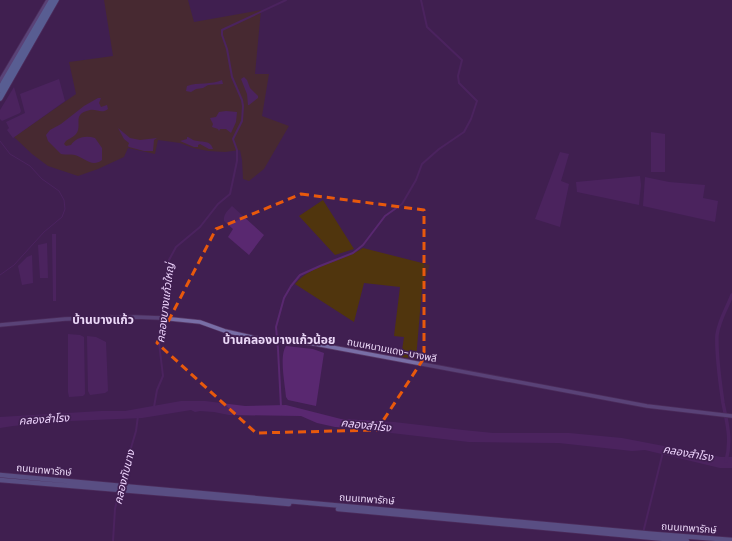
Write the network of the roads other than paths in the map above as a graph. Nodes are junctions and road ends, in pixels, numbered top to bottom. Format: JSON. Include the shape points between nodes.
{"nodes":[{"id":1,"x":48,"y":0,"type":"edge"},
{"id":2,"x":52,"y":0,"type":"edge"},
{"id":3,"x":56,"y":0,"type":"edge"},
{"id":4,"x":0,"y":81,"type":"edge"},
{"id":5,"x":0,"y":89,"type":"edge"},
{"id":6,"x":0,"y":98,"type":"edge"},
{"id":7,"x":0,"y":325,"type":"edge"},
{"id":8,"x":732,"y":416,"type":"edge"},
{"id":9,"x":0,"y":475,"type":"edge"},
{"id":10,"x":19,"y":479,"type":"junction"},
{"id":11,"x":0,"y":480,"type":"edge"},
{"id":12,"x":642,"y":535,"type":"junction"},
{"id":13,"x":732,"y":540,"type":"edge"},
{"id":14,"x":688,"y":541,"type":"edge"}],
"edges":[{"from":1,"to":4,"type":"main road"},
{"from":2,"to":5,"type":"highway"},
{"from":3,"to":6,"type":"highway"},
{"from":7,"to":8,"type":"main road","name":"ถนนหนามแดง-บางพลี","via":[[65,319],[135,317],[200,322],[263,340],[315,344],[647,406]]},
{"from":9,"to":10,"type":"main road","name":"ถนนเทพารักษ์"},
{"from":10,"to":11,"type":"main road","name":"ถนนเทพารักษ์"},
{"from":10,"to":12,"type":"main road","name":"ถนนเทพารักษ์"},
{"from":12,"to":13,"type":"main road","name":"ถนนเทพารักษ์"},
{"from":12,"to":14,"type":"main road","name":"ถนนเทพารักษ์"}]}
